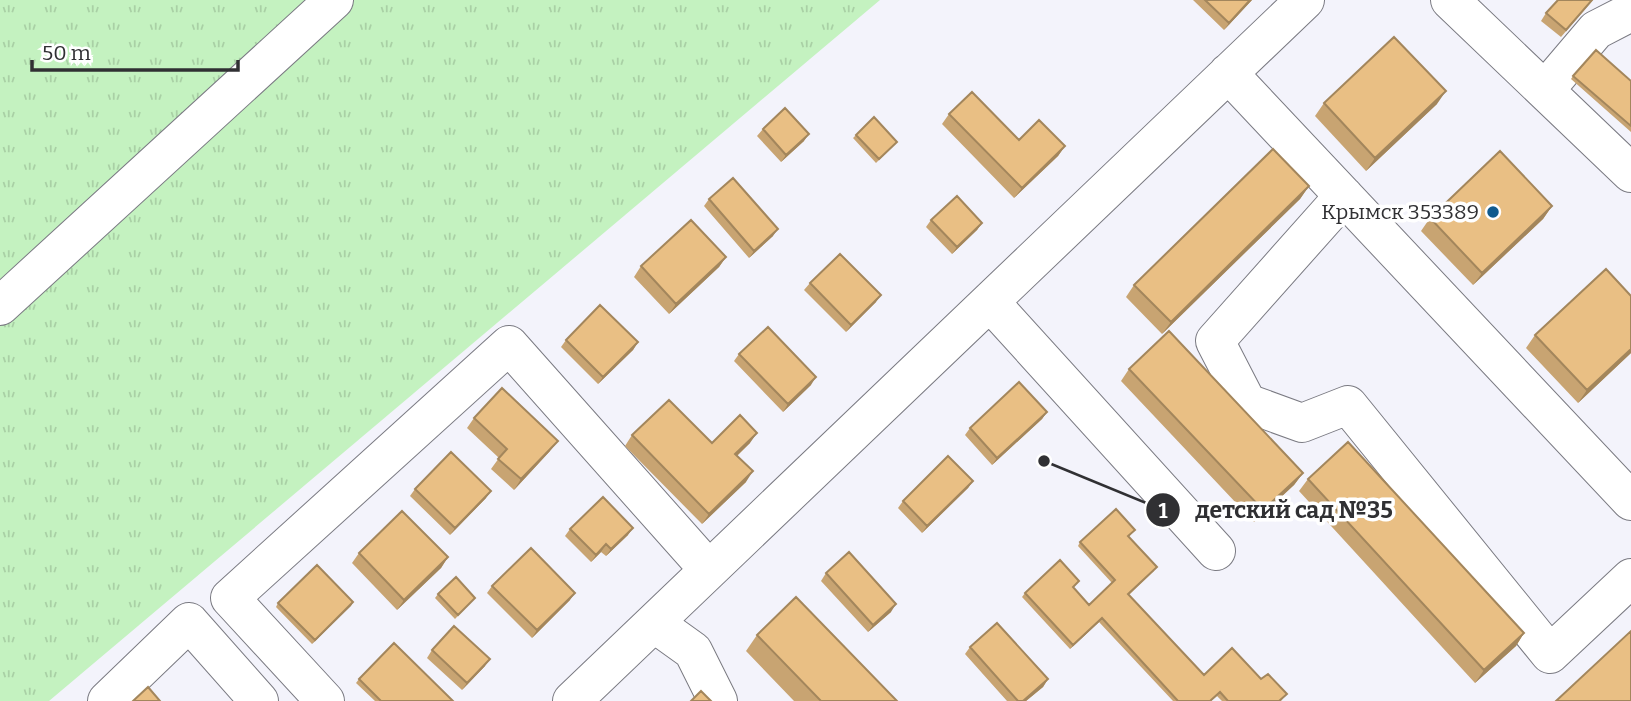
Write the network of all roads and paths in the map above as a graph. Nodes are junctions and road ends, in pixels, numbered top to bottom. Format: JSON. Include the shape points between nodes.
{"nodes":[{"id":1,"x":334,"y":0,"type":"edge"},
{"id":2,"x":1305,"y":0,"type":"edge"},
{"id":3,"x":1450,"y":0,"type":"edge"},
{"id":4,"x":1631,"y":12,"type":"edge"},
{"id":5,"x":1228,"y":73,"type":"junction"},
{"id":6,"x":1545,"y":90,"type":"junction"},
{"id":7,"x":1631,"y":173,"type":"edge"},
{"id":8,"x":1344,"y":196,"type":"junction"},
{"id":9,"x":990,"y":302,"type":"junction"},
{"id":10,"x":0,"y":306,"type":"edge"},
{"id":11,"x":1631,"y":501,"type":"edge"},
{"id":12,"x":1216,"y":551,"type":"dead end"},
{"id":13,"x":709,"y":570,"type":"junction"},
{"id":14,"x":1631,"y":578,"type":"edge"},
{"id":15,"x":654,"y":623,"type":"junction"},
{"id":16,"x":107,"y":701,"type":"edge"},
{"id":17,"x":259,"y":701,"type":"edge"},
{"id":18,"x":325,"y":701,"type":"edge"},
{"id":19,"x":572,"y":701,"type":"edge"},
{"id":20,"x":718,"y":701,"type":"edge"}],
"edges":[{"from":1,"to":10,"type":"street"},
{"from":2,"to":5,"type":"street"},
{"from":3,"to":6,"type":"street"},
{"from":4,"to":6,"type":"street","via":[[1595,30]]},
{"from":5,"to":8,"type":"street"},
{"from":5,"to":9,"type":"street"},
{"from":6,"to":7,"type":"street"},
{"from":8,"to":11,"type":"street"},
{"from":8,"to":14,"type":"street","via":[[1215,341],[1247,403],[1302,423],[1349,405],[1550,653]]},
{"from":9,"to":12,"type":"street"},
{"from":9,"to":13,"type":"street"},
{"from":13,"to":15,"type":"street"},
{"from":13,"to":18,"type":"street","via":[[509,345],[230,598]]},
{"from":15,"to":19,"type":"street"},
{"from":15,"to":20,"type":"street","via":[[693,652]]},
{"from":16,"to":17,"type":"street","via":[[189,622]]}]}
